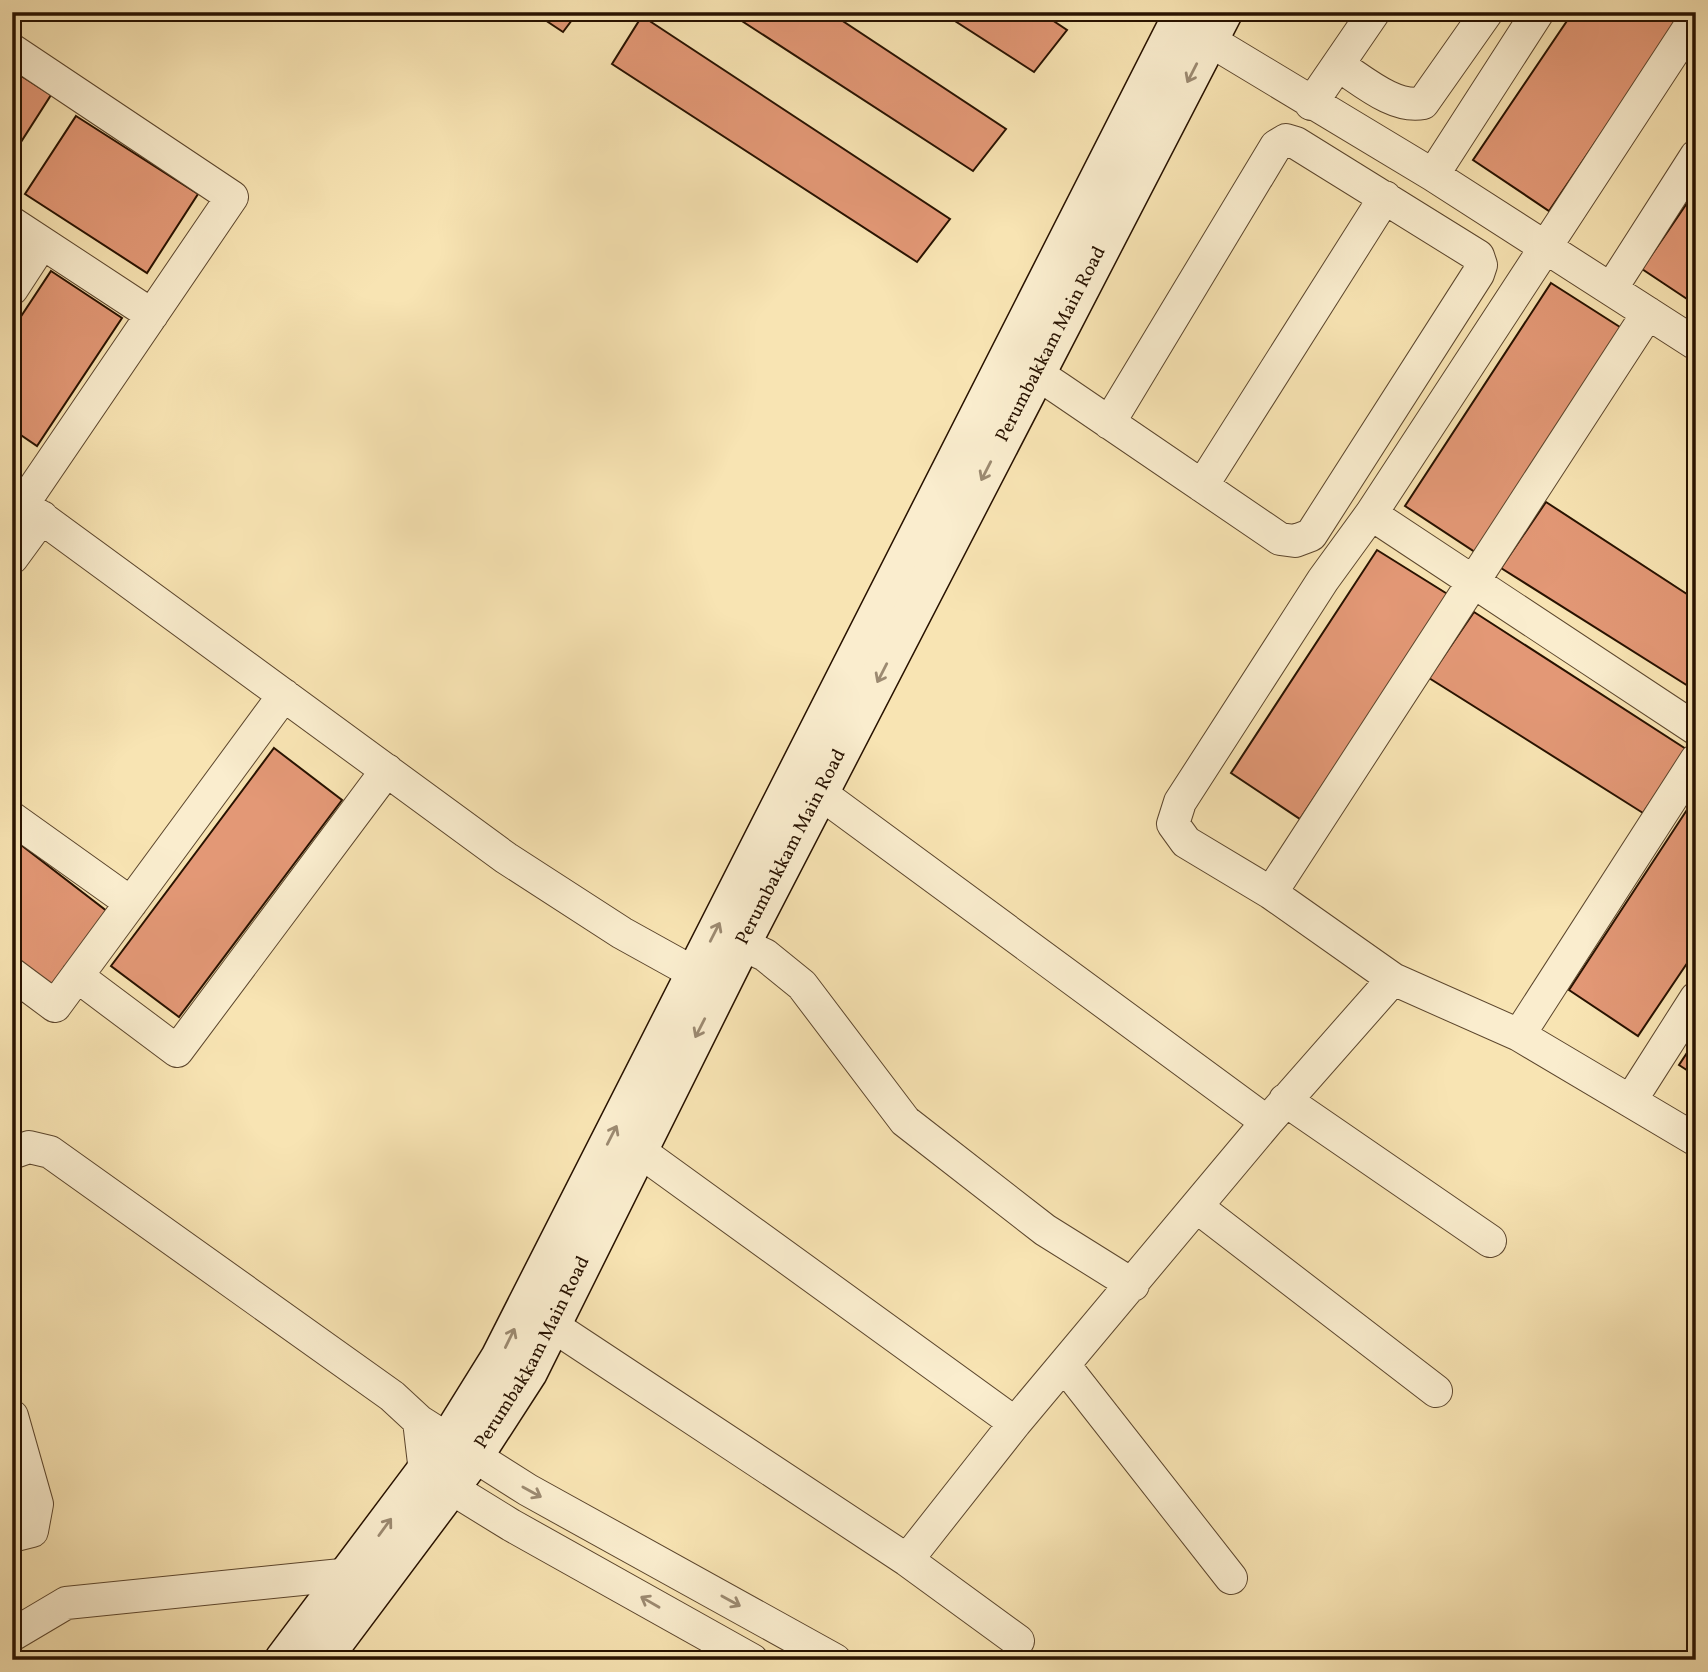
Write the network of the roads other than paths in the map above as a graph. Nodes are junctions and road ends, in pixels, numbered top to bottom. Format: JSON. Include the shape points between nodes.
{"nodes":[{"id":1,"x":1374,"y":12,"type":"edge"},
{"id":2,"x":1487,"y":12,"type":"edge"},
{"id":3,"x":1538,"y":12,"type":"edge"},
{"id":4,"x":1696,"y":17,"type":"edge"},
{"id":5,"x":1199,"y":22,"type":"edge"},
{"id":6,"x":12,"y":50,"type":"edge"},
{"id":7,"x":1338,"y":65,"type":"junction"},
{"id":8,"x":1311,"y":104,"type":"junction"},
{"id":9,"x":1696,"y":156,"type":"edge"},
{"id":10,"x":1433,"y":175,"type":"junction"},
{"id":11,"x":1385,"y":197,"type":"junction"},
{"id":12,"x":12,"y":223,"type":"edge"},
{"id":13,"x":42,"y":243,"type":"junction"},
{"id":14,"x":1545,"y":247,"type":"junction"},
{"id":15,"x":12,"y":289,"type":"edge"},
{"id":16,"x":1611,"y":289,"type":"junction"},
{"id":17,"x":1648,"y":313,"type":"junction"},
{"id":18,"x":152,"y":315,"type":"junction"},
{"id":19,"x":1696,"y":344,"type":"edge"},
{"id":20,"x":1036,"y":373,"type":"junction"},
{"id":21,"x":1109,"y":423,"type":"junction"},
{"id":22,"x":1202,"y":486,"type":"junction"},
{"id":23,"x":26,"y":506,"type":"edge"},
{"id":24,"x":1371,"y":514,"type":"junction"},
{"id":25,"x":12,"y":558,"type":"edge"},
{"id":26,"x":1472,"y":581,"type":"junction"},
{"id":27,"x":284,"y":695,"type":"junction"},
{"id":28,"x":1696,"y":729,"type":"edge"},
{"id":29,"x":1696,"y":760,"type":"edge"},
{"id":30,"x":387,"y":770,"type":"junction"},
{"id":31,"x":820,"y":793,"type":"junction"},
{"id":32,"x":12,"y":818,"type":"edge"},
{"id":33,"x":1271,"y":894,"type":"junction"},
{"id":34,"x":131,"y":903,"type":"junction"},
{"id":35,"x":741,"y":944,"type":"junction"},
{"id":36,"x":12,"y":975,"type":"edge"},
{"id":37,"x":77,"y":976,"type":"junction"},
{"id":38,"x":1393,"y":979,"type":"junction"},
{"id":39,"x":707,"y":981,"type":"junction"},
{"id":40,"x":1696,"y":998,"type":"edge"},
{"id":41,"x":1519,"y":1035,"type":"junction"},
{"id":42,"x":1631,"y":1100,"type":"junction"},
{"id":43,"x":1276,"y":1111,"type":"junction"},
{"id":44,"x":1696,"y":1140,"type":"edge"},
{"id":45,"x":638,"y":1150,"type":"junction"},
{"id":46,"x":12,"y":1153,"type":"edge"},
{"id":47,"x":1197,"y":1207,"type":"junction"},
{"id":48,"x":1490,"y":1241,"type":"dead end"},
{"id":49,"x":1133,"y":1285,"type":"junction"},
{"id":50,"x":550,"y":1324,"type":"junction"},
{"id":51,"x":1064,"y":1365,"type":"junction"},
{"id":52,"x":1436,"y":1391,"type":"dead end"},
{"id":53,"x":12,"y":1416,"type":"edge"},
{"id":54,"x":1015,"y":1423,"type":"junction"},
{"id":55,"x":447,"y":1439,"type":"junction"},
{"id":56,"x":437,"y":1480,"type":"junction"},
{"id":57,"x":12,"y":1536,"type":"edge"},
{"id":58,"x":907,"y":1560,"type":"junction"},
{"id":59,"x":351,"y":1574,"type":"junction"},
{"id":60,"x":1231,"y":1578,"type":"dead end"},
{"id":61,"x":12,"y":1635,"type":"edge"},
{"id":62,"x":1018,"y":1641,"type":"dead end"},
{"id":63,"x":284,"y":1660,"type":"edge"},
{"id":64,"x":321,"y":1660,"type":"edge"},
{"id":65,"x":752,"y":1660,"type":"edge"},
{"id":66,"x":835,"y":1660,"type":"edge"}],
"edges":[{"from":1,"to":7,"type":"street"},
{"from":2,"to":7,"type":"street","via":[[1423,103],[1398,102]]},
{"from":3,"to":10,"type":"street"},
{"from":4,"to":14,"type":"street"},
{"from":5,"to":8,"type":"street"},
{"from":5,"to":20,"type":"street","name":"Perumbakkam Main Road","one_way":true},
{"from":39,"to":5,"type":"street","name":"Perumbakkam Main Road","one_way":true},
{"from":6,"to":18,"type":"street","via":[[232,197]]},
{"from":7,"to":8,"type":"street"},
{"from":8,"to":10,"type":"street"},
{"from":9,"to":16,"type":"street"},
{"from":10,"to":14,"type":"street"},
{"from":11,"to":21,"type":"street","via":[[1296,142],[1286,140],[1276,146]]},
{"from":11,"to":22,"type":"street"},
{"from":11,"to":22,"type":"street","via":[[1478,256],[1478,274],[1311,534],[1295,541],[1280,539]]},
{"from":12,"to":13,"type":"street"},
{"from":13,"to":15,"type":"street"},
{"from":13,"to":18,"type":"street"},
{"from":14,"to":16,"type":"street"},
{"from":14,"to":24,"type":"street"},
{"from":16,"to":17,"type":"street"},
{"from":17,"to":19,"type":"street"},
{"from":17,"to":26,"type":"street"},
{"from":18,"to":23,"type":"street"},
{"from":20,"to":21,"type":"street"},
{"from":20,"to":31,"type":"street","name":"Perumbakkam Main Road","one_way":true},
{"from":21,"to":22,"type":"street"},
{"from":23,"to":25,"type":"street"},
{"from":23,"to":27,"type":"street"},
{"from":24,"to":26,"type":"street"},
{"from":24,"to":33,"type":"street","via":[[1323,580],[1180,802],[1173,824],[1186,842]]},
{"from":26,"to":28,"type":"street"},
{"from":26,"to":33,"type":"street"},
{"from":27,"to":30,"type":"street"},
{"from":27,"to":34,"type":"street"},
{"from":29,"to":41,"type":"street"},
{"from":30,"to":37,"type":"street","via":[[177,1051]]},
{"from":30,"to":39,"type":"street","via":[[568,900]]},
{"from":31,"to":35,"type":"street","name":"Perumbakkam Main Road"},
{"from":31,"to":43,"type":"street"},
{"from":32,"to":34,"type":"street"},
{"from":33,"to":38,"type":"street"},
{"from":34,"to":37,"type":"street"},
{"from":35,"to":39,"type":"street","name":"Perumbakkam Main Road"},
{"from":35,"to":49,"type":"street","via":[[765,955],[802,985],[905,1121],[1045,1230]]},
{"from":36,"to":37,"type":"street","via":[[55,1006]]},
{"from":38,"to":41,"type":"street"},
{"from":38,"to":43,"type":"street"},
{"from":39,"to":45,"type":"street","name":"Perumbakkam Main Road","one_way":true},
{"from":55,"to":39,"type":"street","name":"Perumbakkam Main Road","one_way":true,"via":[[500,1359]]},
{"from":40,"to":42,"type":"street"},
{"from":41,"to":42,"type":"street"},
{"from":42,"to":44,"type":"street"},
{"from":43,"to":47,"type":"street"},
{"from":43,"to":48,"type":"street"},
{"from":45,"to":50,"type":"street","name":"Perumbakkam Main Road"},
{"from":45,"to":54,"type":"street"},
{"from":46,"to":55,"type":"street","via":[[29,1147],[51,1152]]},
{"from":47,"to":49,"type":"street"},
{"from":47,"to":52,"type":"street"},
{"from":49,"to":51,"type":"street"},
{"from":50,"to":55,"type":"street","name":"Perumbakkam Main Road","via":[[528,1372]]},
{"from":50,"to":58,"type":"street"},
{"from":51,"to":54,"type":"street"},
{"from":51,"to":60,"type":"street"},
{"from":53,"to":57,"type":"street","via":[[37,1504],[32,1531]]},
{"from":54,"to":58,"type":"street"},
{"from":55,"to":56,"type":"street","name":"Perumbakkam Main Road"},
{"from":55,"to":56,"type":"street"},
{"from":55,"to":66,"type":"street","one_way":true},
{"from":59,"to":56,"type":"street","name":"Perumbakkam Main Road","one_way":true},
{"from":56,"to":64,"type":"street","name":"Perumbakkam Main Road"},
{"from":65,"to":56,"type":"street","one_way":true},
{"from":58,"to":62,"type":"street"},
{"from":59,"to":61,"type":"street","via":[[66,1603]]},
{"from":59,"to":63,"type":"street","name":"Perumbakkam Main Road"}]}
